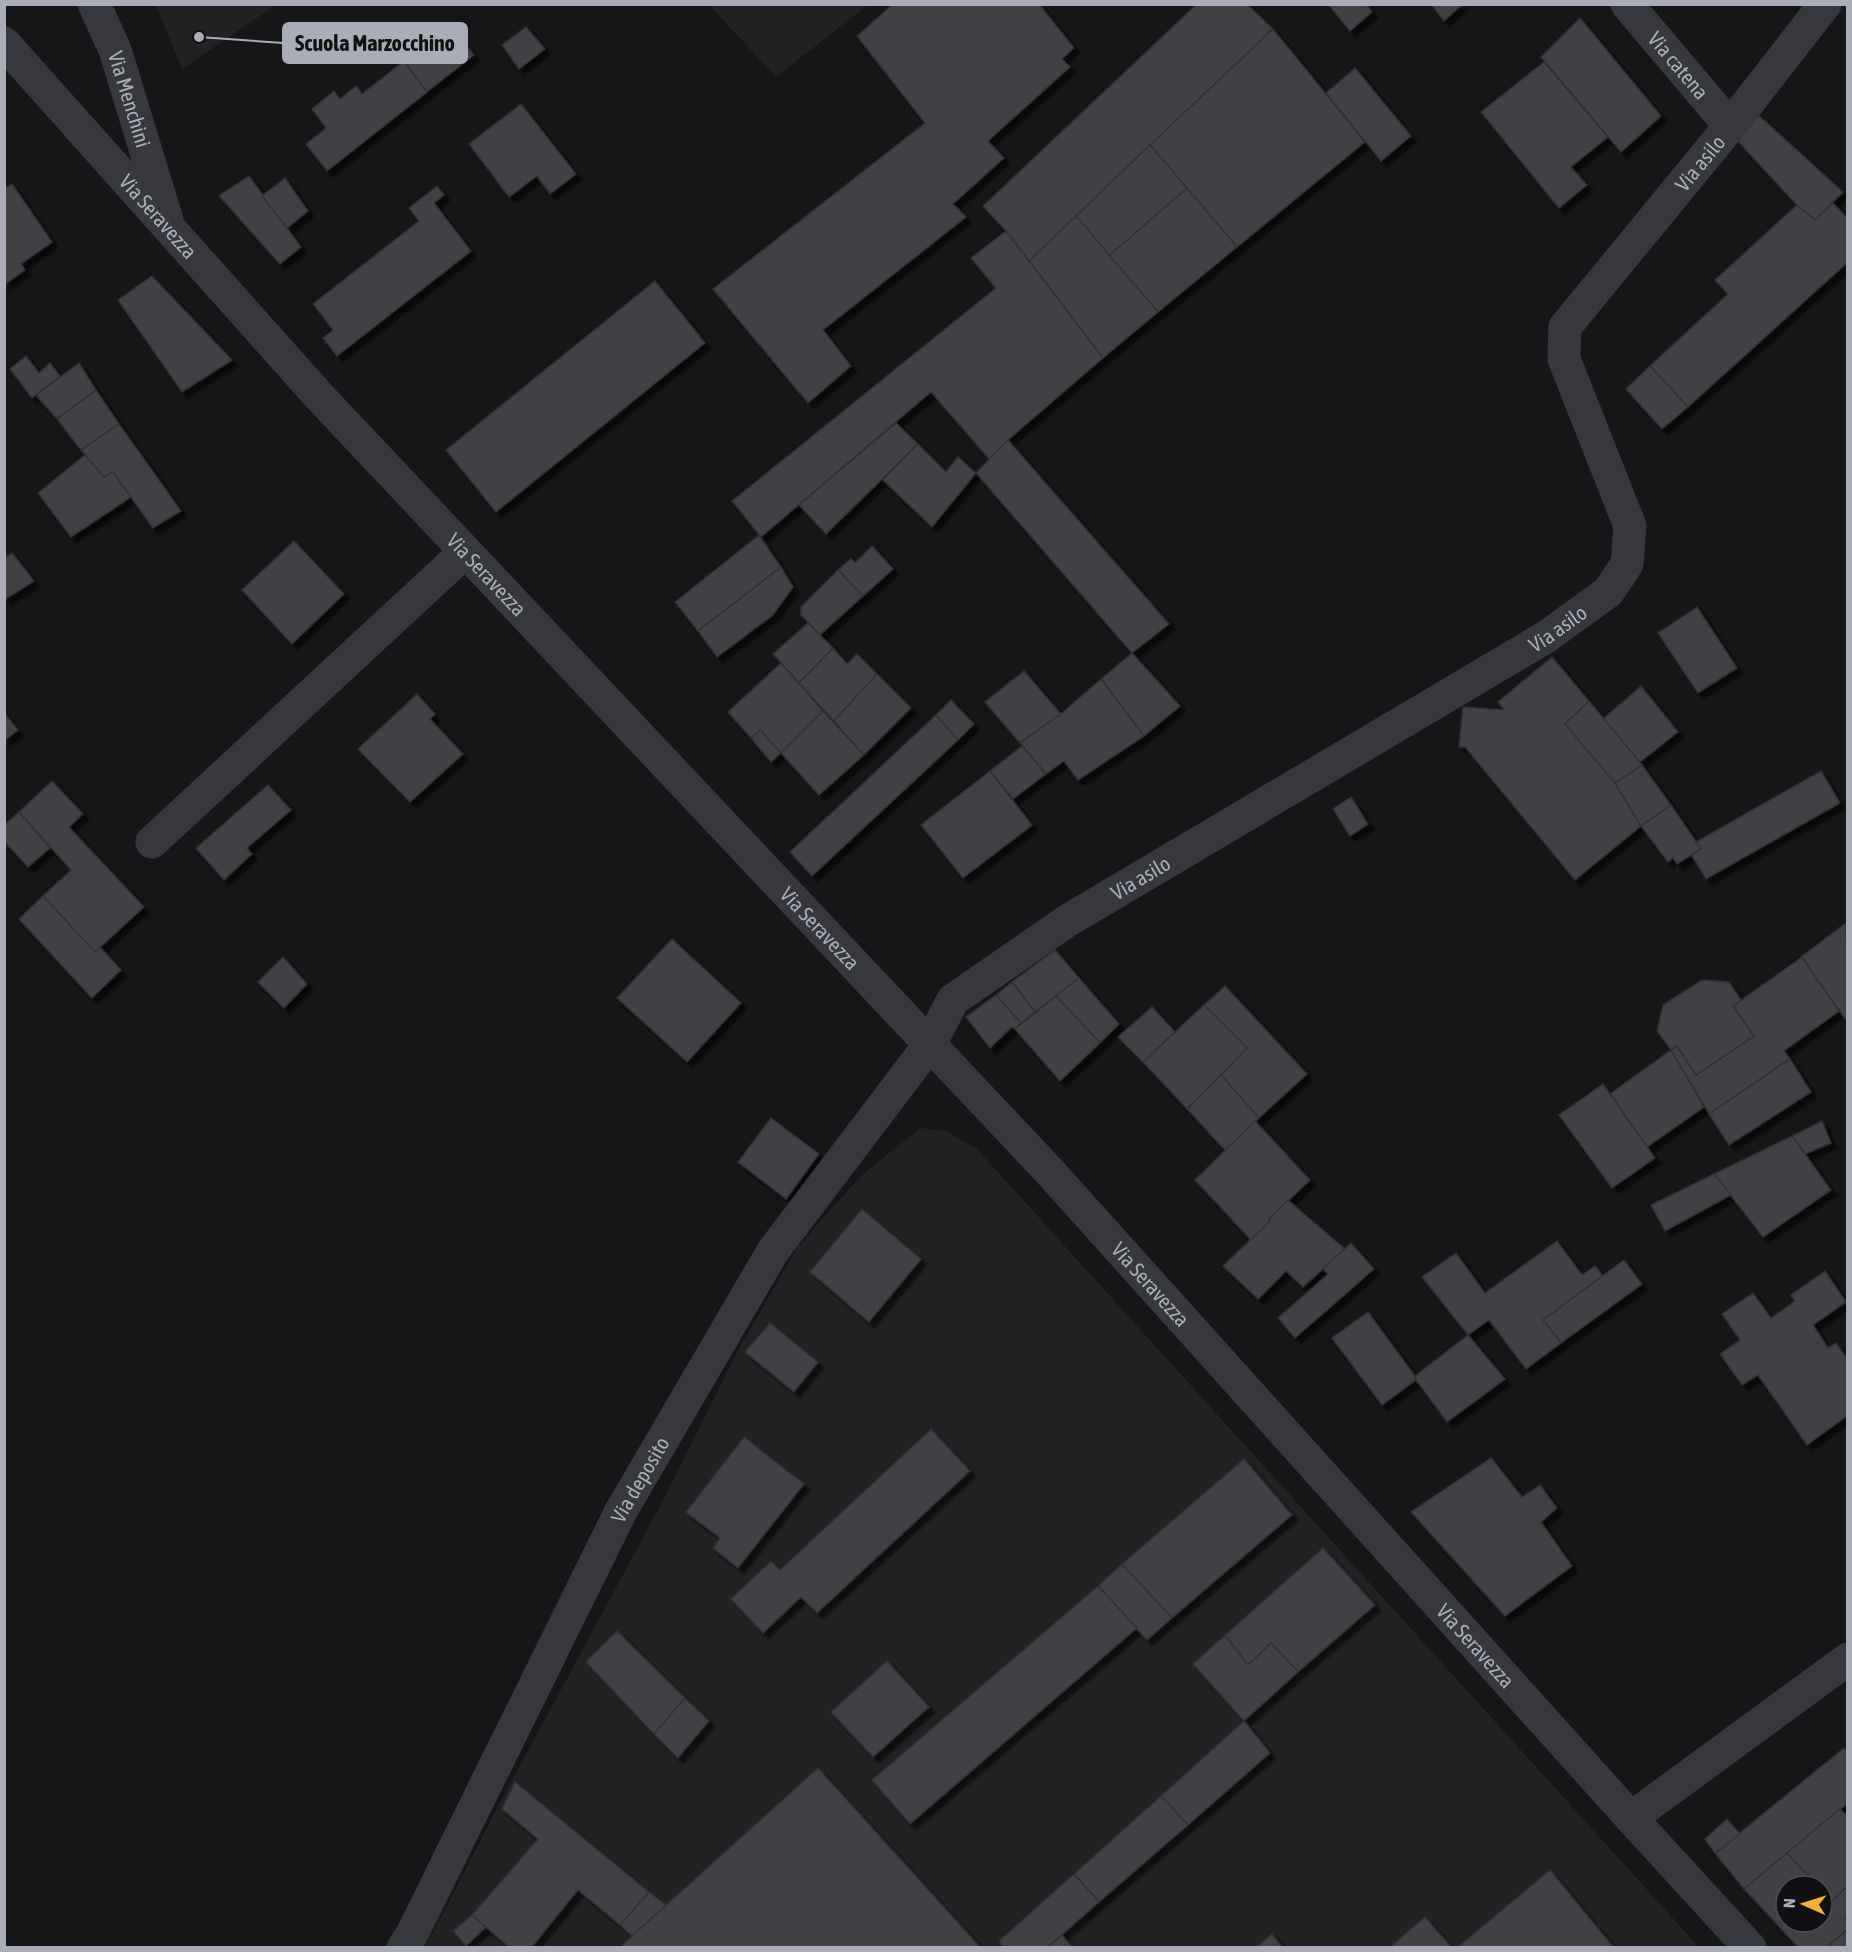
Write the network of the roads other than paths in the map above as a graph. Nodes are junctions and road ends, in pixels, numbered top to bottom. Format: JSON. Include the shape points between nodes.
{"nodes":[{"id":1,"x":94,"y":4,"type":"edge"},
{"id":2,"x":1627,"y":4,"type":"edge"},
{"id":3,"x":1825,"y":4,"type":"edge"},
{"id":4,"x":4,"y":43,"type":"edge"},
{"id":5,"x":1730,"y":126,"type":"junction"},
{"id":6,"x":170,"y":231,"type":"junction"},
{"id":7,"x":465,"y":552,"type":"junction"},
{"id":8,"x":152,"y":842,"type":"dead end"},
{"id":9,"x":930,"y":1044,"type":"junction"},
{"id":10,"x":1848,"y":1659,"type":"edge"},
{"id":11,"x":1631,"y":1818,"type":"junction"},
{"id":12,"x":403,"y":1947,"type":"edge"},
{"id":13,"x":1750,"y":1947,"type":"edge"}],
"edges":[{"from":1,"to":6,"type":"street","name":"Via Menchini","via":[[115,50]]},
{"from":2,"to":5,"type":"street","name":"Via catena"},
{"from":3,"to":5,"type":"street","name":"Via asilo"},
{"from":4,"to":6,"type":"street","name":"Via Seravezza"},
{"from":5,"to":9,"type":"street","name":"Via asilo","via":[[1565,327],[1564,359],[1630,526],[1627,564],[1608,592],[1546,638],[1066,921],[953,1000]]},
{"from":6,"to":7,"type":"street","name":"Via Seravezza"},
{"from":7,"to":8,"type":"street"},
{"from":7,"to":9,"type":"street","name":"Via Seravezza"},
{"from":9,"to":11,"type":"street","name":"Via Seravezza","via":[[1050,1172]]},
{"from":9,"to":12,"type":"street","name":"Via deposito","via":[[773,1251],[633,1491]]},
{"from":10,"to":11,"type":"street"},
{"from":11,"to":13,"type":"street","name":"Via Seravezza"}]}
